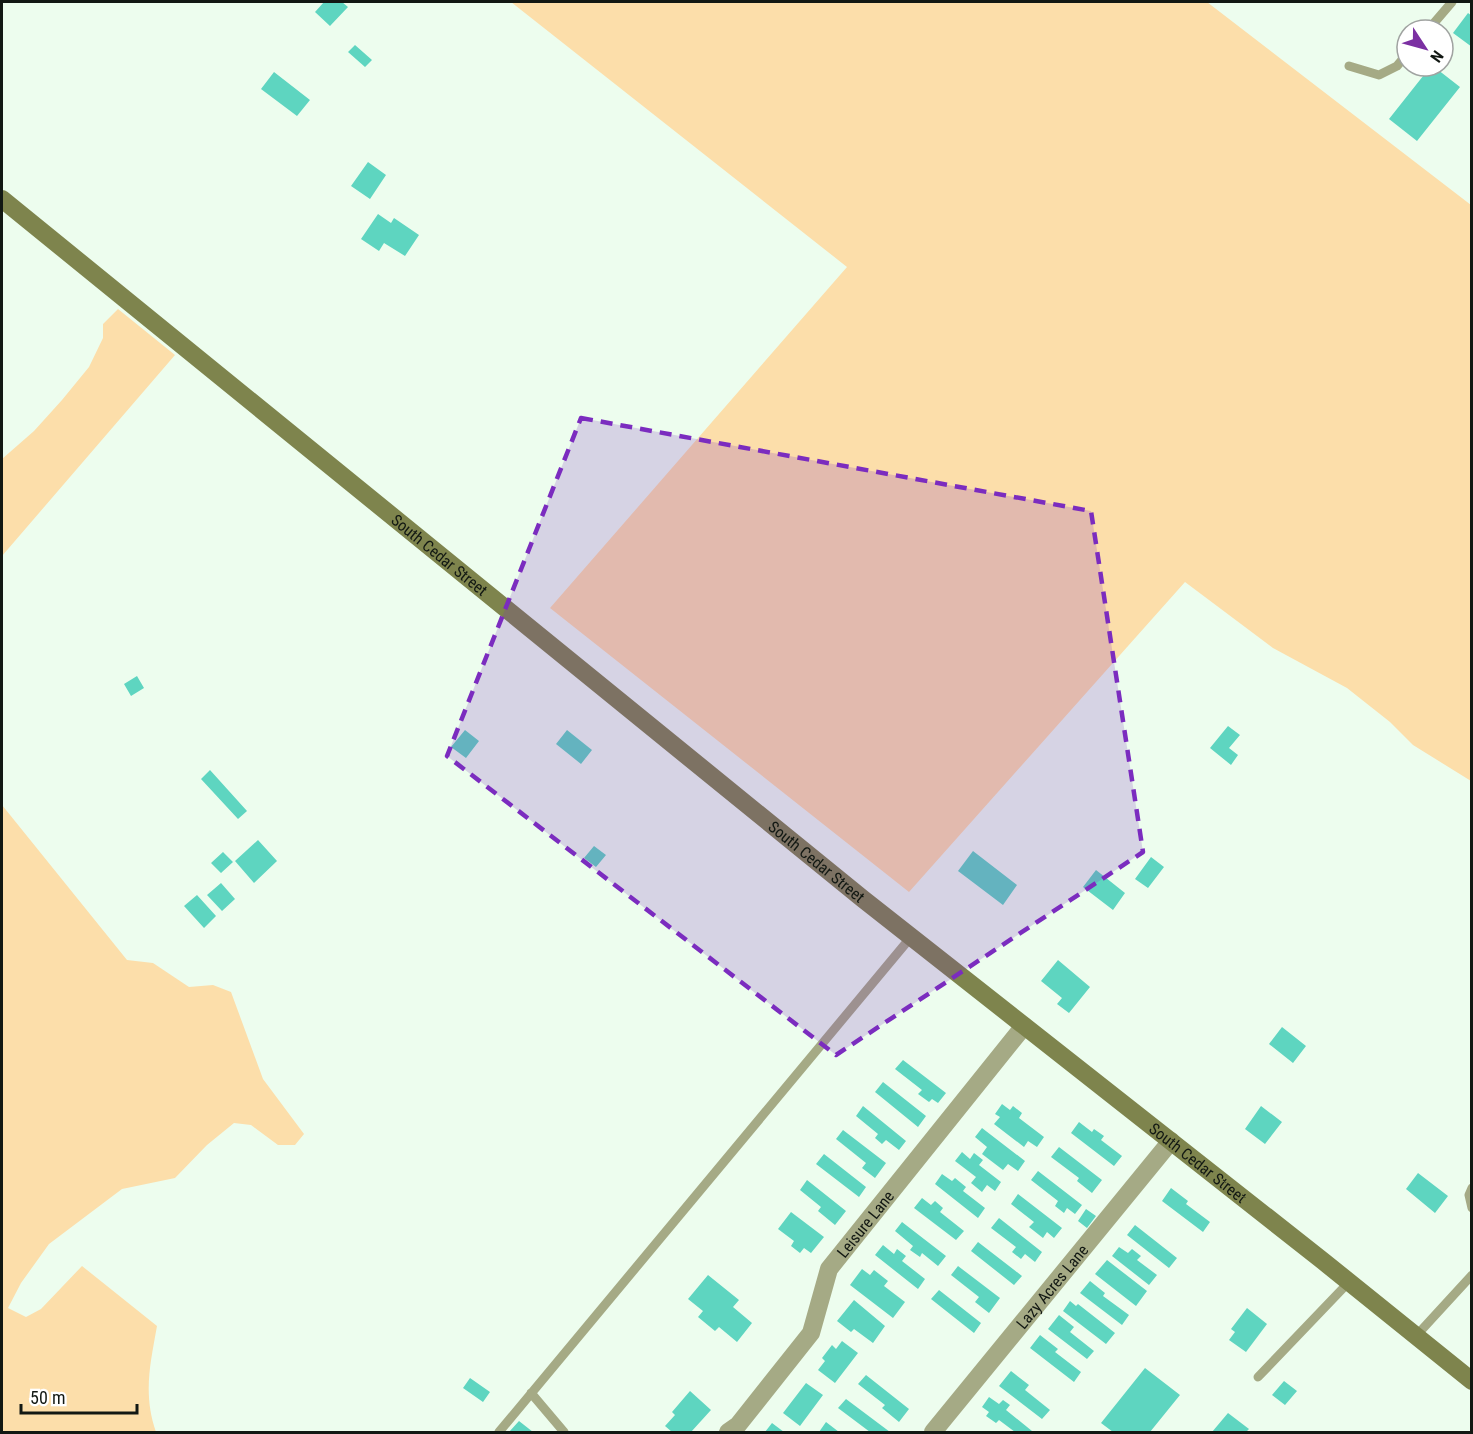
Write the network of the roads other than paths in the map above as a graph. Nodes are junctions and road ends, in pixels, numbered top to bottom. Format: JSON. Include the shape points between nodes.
{"nodes":[{"id":1,"x":1437,"y":2,"type":"edge"},
{"id":2,"x":1452,"y":2,"type":"edge"},
{"id":3,"x":1445,"y":10,"type":"junction"},
{"id":4,"x":1438,"y":18,"type":"edge"},
{"id":5,"x":1349,"y":66,"type":"dead end"},
{"id":6,"x":1395,"y":67,"type":"edge"},
{"id":7,"x":2,"y":199,"type":"edge"},
{"id":8,"x":911,"y":937,"type":"junction"},
{"id":9,"x":1024,"y":1026,"type":"junction"},
{"id":10,"x":1171,"y":1141,"type":"junction"},
{"id":11,"x":1472,"y":1188,"type":"edge"},
{"id":12,"x":1472,"y":1208,"type":"edge"},
{"id":13,"x":1472,"y":1275,"type":"edge"},
{"id":14,"x":1349,"y":1282,"type":"junction"},
{"id":15,"x":1416,"y":1336,"type":"junction"},
{"id":16,"x":1258,"y":1377,"type":"dead end"},
{"id":17,"x":1472,"y":1381,"type":"edge"},
{"id":18,"x":531,"y":1393,"type":"junction"},
{"id":19,"x":499,"y":1432,"type":"edge"},
{"id":20,"x":564,"y":1432,"type":"edge"},
{"id":21,"x":728,"y":1432,"type":"edge"},
{"id":22,"x":933,"y":1432,"type":"edge"}],
"edges":[{"from":1,"to":3,"type":"lane"},
{"from":2,"to":3,"type":"lane"},
{"from":3,"to":4,"type":"lane"},
{"from":5,"to":6,"type":"lane","via":[[1379,75]]},
{"from":7,"to":8,"type":"main road","name":"South Cedar Street"},
{"from":8,"to":9,"type":"main road","name":"South Cedar Street"},
{"from":8,"to":18,"type":"lane"},
{"from":9,"to":10,"type":"main road","name":"South Cedar Street"},
{"from":9,"to":21,"type":"street","name":"Leisure Lane","via":[[829,1269],[811,1334],[738,1425]]},
{"from":10,"to":14,"type":"main road","name":"South Cedar Street"},
{"from":10,"to":22,"type":"street","name":"Lazy Acres Lane"},
{"from":11,"to":12,"type":"lane"},
{"from":13,"to":15,"type":"lane"},
{"from":14,"to":15,"type":"main road","name":"South Cedar Street"},
{"from":14,"to":16,"type":"lane"},
{"from":15,"to":17,"type":"main road","name":"South Cedar Street"},
{"from":18,"to":19,"type":"lane"},
{"from":18,"to":20,"type":"lane"}]}
